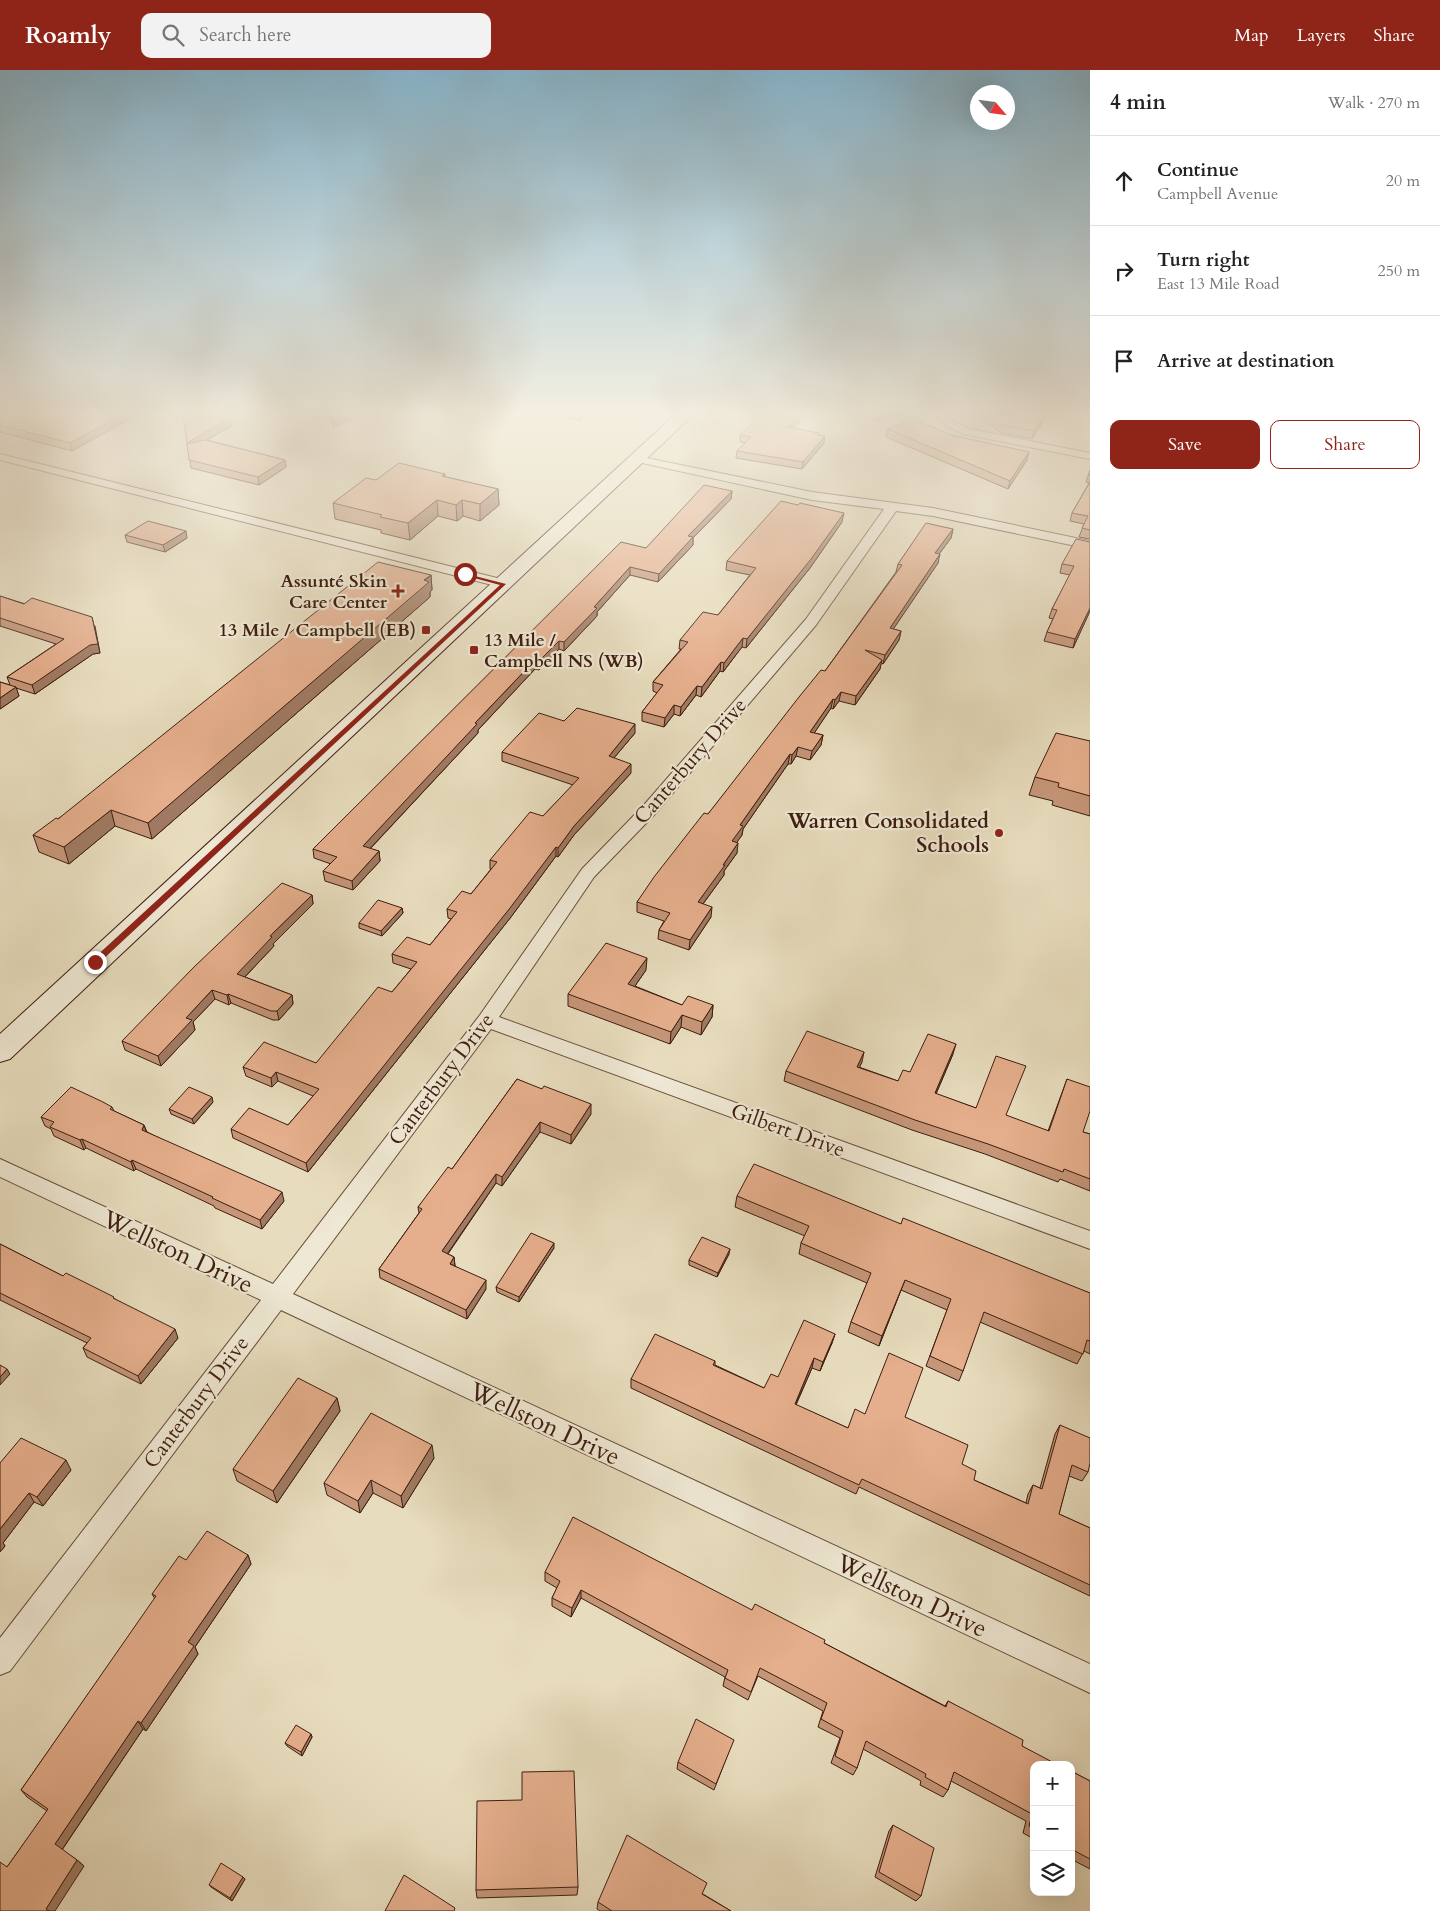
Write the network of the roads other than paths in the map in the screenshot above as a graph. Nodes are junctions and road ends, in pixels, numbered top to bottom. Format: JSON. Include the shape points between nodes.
{"nodes":[{"id":1,"x":170,"y":500,"type":"edge"},
{"id":2,"x":593,"y":500,"type":"edge"},
{"id":3,"x":840,"y":500,"type":"edge"},
{"id":4,"x":892,"y":507,"type":"junction"},
{"id":5,"x":1090,"y":545,"type":"edge"},
{"id":6,"x":504,"y":584,"type":"junction"},
{"id":7,"x":486,"y":1020,"type":"junction"},
{"id":8,"x":0,"y":1051,"type":"edge"},
{"id":9,"x":0,"y":1167,"type":"edge"},
{"id":10,"x":1090,"y":1240,"type":"edge"},
{"id":11,"x":276,"y":1296,"type":"junction"},
{"id":12,"x":0,"y":1661,"type":"edge"},
{"id":13,"x":1090,"y":1679,"type":"edge"}],
"edges":[{"from":1,"to":6,"type":"street"},
{"from":2,"to":6,"type":"main road"},
{"from":3,"to":4,"type":"street"},
{"from":4,"to":5,"type":"street","via":[[933,512]]},
{"from":4,"to":7,"type":"street","name":"Canterbury Drive","via":[[810,622],[649,810],[588,873]]},
{"from":6,"to":8,"type":"main road"},
{"from":7,"to":10,"type":"street","name":"Gilbert Drive"},
{"from":7,"to":11,"type":"street","name":"Canterbury Drive"},
{"from":9,"to":11,"type":"street","name":"Wellston Drive"},
{"from":11,"to":12,"type":"street","name":"Canterbury Drive"},
{"from":11,"to":13,"type":"street","name":"Wellston Drive"}]}
